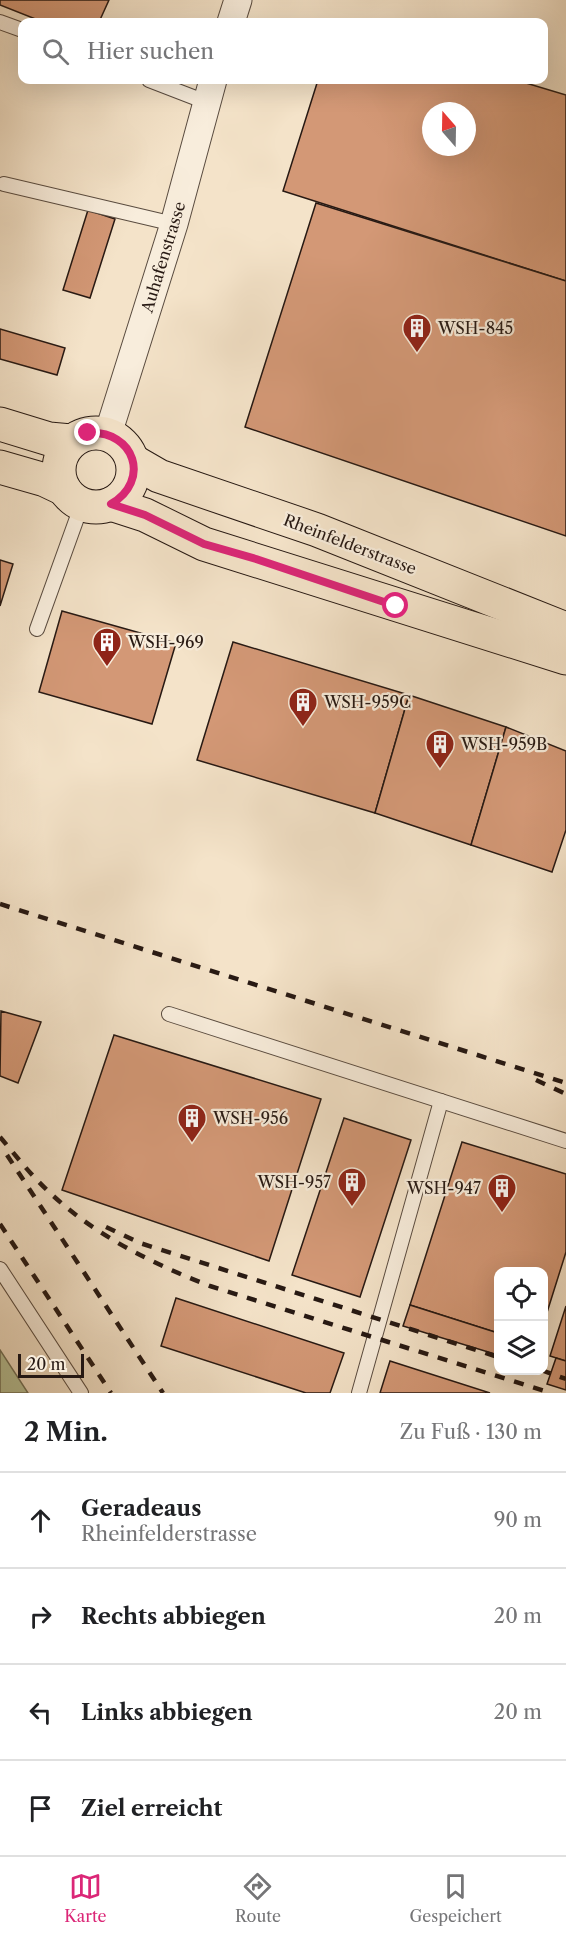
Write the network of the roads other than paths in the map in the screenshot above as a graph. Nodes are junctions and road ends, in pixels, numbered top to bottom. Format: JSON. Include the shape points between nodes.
{"nodes":[{"id":1,"x":237,"y":0,"type":"edge"},
{"id":2,"x":232,"y":18,"type":"edge"},
{"id":3,"x":0,"y":22,"type":"edge"},
{"id":4,"x":18,"y":29,"type":"edge"},
{"id":5,"x":171,"y":84,"type":"edge"},
{"id":6,"x":210,"y":91,"type":"edge"},
{"id":7,"x":4,"y":184,"type":"dead end"},
{"id":8,"x":174,"y":224,"type":"junction"},
{"id":9,"x":0,"y":424,"type":"edge"},
{"id":10,"x":108,"y":434,"type":"junction"},
{"id":11,"x":71,"y":441,"type":"junction"},
{"id":12,"x":133,"y":461,"type":"junction"},
{"id":13,"x":0,"y":467,"type":"edge"},
{"id":14,"x":86,"y":499,"type":"junction"},
{"id":15,"x":37,"y":629,"type":"dead end"},
{"id":16,"x":566,"y":629,"type":"edge"},
{"id":17,"x":566,"y":658,"type":"edge"},
{"id":18,"x":169,"y":1014,"type":"dead end"},
{"id":19,"x":441,"y":1101,"type":"junction"},
{"id":20,"x":566,"y":1141,"type":"edge"},
{"id":21,"x":0,"y":1269,"type":"edge"},
{"id":22,"x":81,"y":1393,"type":"edge"},
{"id":23,"x":359,"y":1393,"type":"edge"}],
"edges":[{"from":1,"to":2,"type":"street"},
{"from":3,"to":4,"type":"lane"},
{"from":5,"to":6,"type":"lane"},
{"from":6,"to":8,"type":"street","name":"Auhafenstrasse"},
{"from":7,"to":8,"type":"lane"},
{"from":8,"to":10,"type":"street","name":"Auhafenstrasse"},
{"from":9,"to":11,"type":"main road","via":[[49,439]]},
{"from":10,"to":11,"type":"main road","via":[[88,433]]},
{"from":10,"to":12,"type":"main road","via":[[124,444]]},
{"from":11,"to":14,"type":"main road","via":[[58,473]]},
{"from":12,"to":14,"type":"main road","via":[[127,491]]},
{"from":12,"to":16,"type":"main road","name":"Rheinfelderstrasse","via":[[159,476],[317,530]]},
{"from":13,"to":14,"type":"main road","via":[[45,480]]},
{"from":14,"to":15,"type":"lane"},
{"from":14,"to":17,"type":"main road","via":[[145,515],[204,544]]},
{"from":18,"to":19,"type":"lane"},
{"from":19,"to":20,"type":"lane"},
{"from":19,"to":23,"type":"lane"},
{"from":21,"to":22,"type":"lane"}]}
